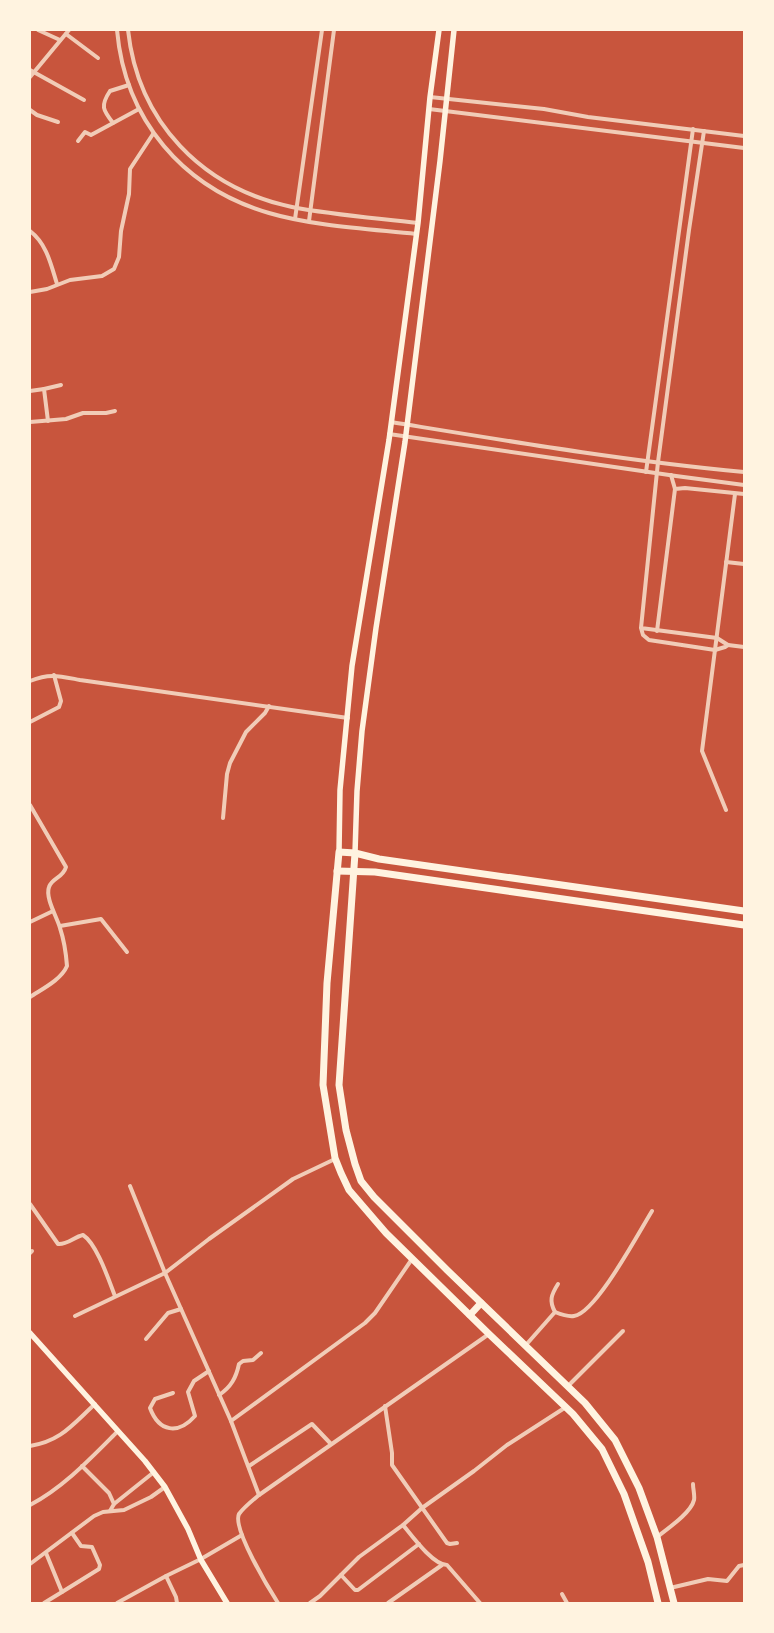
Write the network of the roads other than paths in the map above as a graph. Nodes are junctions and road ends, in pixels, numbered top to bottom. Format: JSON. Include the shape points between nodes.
{"nodes":[{"id":1,"x":38,"y":30,"type":"edge"},
{"id":2,"x":116,"y":30,"type":"edge"},
{"id":3,"x":128,"y":30,"type":"edge"},
{"id":4,"x":322,"y":30,"type":"edge"},
{"id":5,"x":334,"y":30,"type":"edge"},
{"id":6,"x":440,"y":30,"type":"edge"},
{"id":7,"x":454,"y":30,"type":"edge"},
{"id":8,"x":67,"y":32,"type":"edge"},
{"id":9,"x":60,"y":40,"type":"junction"},
{"id":10,"x":98,"y":58,"type":"dead end"},
{"id":11,"x":32,"y":71,"type":"edge"},
{"id":12,"x":30,"y":77,"type":"edge"},
{"id":13,"x":129,"y":85,"type":"junction"},
{"id":14,"x":430,"y":97,"type":"junction"},
{"id":15,"x":447,"y":99,"type":"junction"},
{"id":16,"x":84,"y":100,"type":"dead end"},
{"id":17,"x":139,"y":109,"type":"junction"},
{"id":18,"x":429,"y":109,"type":"junction"},
{"id":19,"x":30,"y":110,"type":"edge"},
{"id":20,"x":445,"y":111,"type":"junction"},
{"id":21,"x":58,"y":122,"type":"dead end"},
{"id":22,"x":113,"y":123,"type":"junction"},
{"id":23,"x":693,"y":129,"type":"junction"},
{"id":24,"x":704,"y":131,"type":"junction"},
{"id":25,"x":154,"y":134,"type":"junction"},
{"id":26,"x":744,"y":136,"type":"edge"},
{"id":27,"x":78,"y":141,"type":"dead end"},
{"id":28,"x":692,"y":141,"type":"junction"},
{"id":29,"x":703,"y":142,"type":"junction"},
{"id":30,"x":744,"y":148,"type":"edge"},
{"id":31,"x":297,"y":207,"type":"junction"},
{"id":32,"x":310,"y":209,"type":"junction"},
{"id":33,"x":295,"y":219,"type":"junction"},
{"id":34,"x":309,"y":221,"type":"junction"},
{"id":35,"x":418,"y":223,"type":"junction"},
{"id":36,"x":30,"y":231,"type":"edge"},
{"id":37,"x":416,"y":234,"type":"junction"},
{"id":38,"x":57,"y":284,"type":"junction"},
{"id":39,"x":30,"y":292,"type":"edge"},
{"id":40,"x":61,"y":385,"type":"dead end"},
{"id":41,"x":44,"y":390,"type":"junction"},
{"id":42,"x":30,"y":391,"type":"edge"},
{"id":43,"x":116,"y":412,"type":"dead end"},
{"id":44,"x":48,"y":421,"type":"junction"},
{"id":45,"x":30,"y":422,"type":"edge"},
{"id":46,"x":391,"y":422,"type":"junction"},
{"id":47,"x":408,"y":424,"type":"junction"},
{"id":48,"x":389,"y":434,"type":"junction"},
{"id":49,"x":406,"y":437,"type":"junction"},
{"id":50,"x":647,"y":461,"type":"junction"},
{"id":51,"x":658,"y":462,"type":"junction"},
{"id":52,"x":646,"y":472,"type":"junction"},
{"id":53,"x":744,"y":472,"type":"edge"},
{"id":54,"x":657,"y":473,"type":"junction"},
{"id":55,"x":670,"y":475,"type":"junction"},
{"id":56,"x":744,"y":484,"type":"edge"},
{"id":57,"x":675,"y":489,"type":"junction"},
{"id":58,"x":735,"y":494,"type":"junction"},
{"id":59,"x":744,"y":494,"type":"edge"},
{"id":60,"x":726,"y":562,"type":"junction"},
{"id":61,"x":744,"y":564,"type":"edge"},
{"id":62,"x":641,"y":628,"type":"junction"},
{"id":63,"x":656,"y":631,"type":"junction"},
{"id":64,"x":717,"y":638,"type":"junction"},
{"id":65,"x":728,"y":645,"type":"junction"},
{"id":66,"x":744,"y":647,"type":"edge"},
{"id":67,"x":715,"y":650,"type":"junction"},
{"id":68,"x":54,"y":675,"type":"junction"},
{"id":69,"x":30,"y":681,"type":"edge"},
{"id":70,"x":269,"y":706,"type":"junction"},
{"id":71,"x":348,"y":718,"type":"junction"},
{"id":72,"x":30,"y":722,"type":"edge"},
{"id":73,"x":30,"y":805,"type":"edge"},
{"id":74,"x":726,"y":810,"type":"dead end"},
{"id":75,"x":35,"y":814,"type":"junction"},
{"id":76,"x":30,"y":818,"type":"edge"},
{"id":77,"x":223,"y":818,"type":"dead end"},
{"id":78,"x":339,"y":852,"type":"junction"},
{"id":79,"x":356,"y":853,"type":"junction"},
{"id":80,"x":337,"y":871,"type":"junction"},
{"id":81,"x":353,"y":872,"type":"junction"},
{"id":82,"x":53,"y":911,"type":"junction"},
{"id":83,"x":744,"y":911,"type":"edge"},
{"id":84,"x":30,"y":922,"type":"edge"},
{"id":85,"x":744,"y":925,"type":"edge"},
{"id":86,"x":60,"y":926,"type":"junction"},
{"id":87,"x":127,"y":952,"type":"dead end"},
{"id":88,"x":30,"y":997,"type":"edge"},
{"id":89,"x":335,"y":1158,"type":"junction"},
{"id":90,"x":130,"y":1186,"type":"dead end"},
{"id":91,"x":30,"y":1204,"type":"edge"},
{"id":92,"x":652,"y":1211,"type":"dead end"},
{"id":93,"x":413,"y":1258,"type":"junction"},
{"id":94,"x":165,"y":1273,"type":"junction"},
{"id":95,"x":558,"y":1284,"type":"dead end"},
{"id":96,"x":115,"y":1296,"type":"junction"},
{"id":97,"x":481,"y":1303,"type":"junction"},
{"id":98,"x":181,"y":1309,"type":"junction"},
{"id":99,"x":555,"y":1312,"type":"junction"},
{"id":100,"x":470,"y":1315,"type":"junction"},
{"id":101,"x":75,"y":1316,"type":"dead end"},
{"id":102,"x":623,"y":1331,"type":"dead end"},
{"id":103,"x":30,"y":1333,"type":"edge"},
{"id":104,"x":489,"y":1334,"type":"junction"},
{"id":105,"x":146,"y":1339,"type":"dead end"},
{"id":106,"x":526,"y":1346,"type":"junction"},
{"id":107,"x":261,"y":1353,"type":"dead end"},
{"id":108,"x":209,"y":1371,"type":"junction"},
{"id":109,"x":568,"y":1386,"type":"junction"},
{"id":110,"x":173,"y":1393,"type":"dead end"},
{"id":111,"x":219,"y":1395,"type":"junction"},
{"id":112,"x":95,"y":1404,"type":"junction"},
{"id":113,"x":384,"y":1406,"type":"junction"},
{"id":114,"x":566,"y":1407,"type":"junction"},
{"id":115,"x":231,"y":1421,"type":"junction"},
{"id":116,"x":118,"y":1431,"type":"junction"},
{"id":117,"x":331,"y":1444,"type":"junction"},
{"id":118,"x":30,"y":1446,"type":"edge"},
{"id":119,"x":82,"y":1466,"type":"junction"},
{"id":120,"x":249,"y":1466,"type":"junction"},
{"id":121,"x":154,"y":1472,"type":"junction"},
{"id":122,"x":693,"y":1484,"type":"dead end"},
{"id":123,"x":165,"y":1487,"type":"junction"},
{"id":124,"x":259,"y":1494,"type":"junction"},
{"id":125,"x":114,"y":1504,"type":"junction"},
{"id":126,"x":30,"y":1505,"type":"edge"},
{"id":127,"x":422,"y":1508,"type":"junction"},
{"id":128,"x":110,"y":1511,"type":"junction"},
{"id":129,"x":403,"y":1525,"type":"junction"},
{"id":130,"x":72,"y":1533,"type":"junction"},
{"id":131,"x":242,"y":1535,"type":"junction"},
{"id":132,"x":657,"y":1537,"type":"junction"},
{"id":133,"x":457,"y":1543,"type":"dead end"},
{"id":134,"x":418,"y":1544,"type":"junction"},
{"id":135,"x":46,"y":1553,"type":"junction"},
{"id":136,"x":202,"y":1559,"type":"junction"},
{"id":137,"x":30,"y":1564,"type":"edge"},
{"id":138,"x":442,"y":1564,"type":"junction"},
{"id":139,"x":744,"y":1565,"type":"edge"},
{"id":140,"x":342,"y":1575,"type":"junction"},
{"id":141,"x":166,"y":1576,"type":"junction"},
{"id":142,"x":670,"y":1588,"type":"junction"},
{"id":143,"x":62,"y":1592,"type":"junction"},
{"id":144,"x":562,"y":1594,"type":"dead end"},
{"id":145,"x":44,"y":1603,"type":"edge"},
{"id":146,"x":117,"y":1603,"type":"edge"},
{"id":147,"x":177,"y":1603,"type":"edge"},
{"id":148,"x":227,"y":1603,"type":"edge"},
{"id":149,"x":278,"y":1603,"type":"edge"},
{"id":150,"x":310,"y":1603,"type":"edge"},
{"id":151,"x":388,"y":1603,"type":"edge"},
{"id":152,"x":480,"y":1603,"type":"edge"},
{"id":153,"x":567,"y":1603,"type":"edge"},
{"id":154,"x":658,"y":1603,"type":"edge"},
{"id":155,"x":674,"y":1603,"type":"edge"}],
"edges":[{"from":1,"to":9,"type":"street"},
{"from":2,"to":13,"type":"street"},
{"from":3,"to":31,"type":"street","via":[[141,87],[165,130],[179,145],[225,183],[266,200]]},
{"from":4,"to":31,"type":"street"},
{"from":5,"to":32,"type":"street"},
{"from":6,"to":14,"type":"main road"},
{"from":7,"to":15,"type":"main road"},
{"from":8,"to":9,"type":"street"},
{"from":8,"to":10,"type":"street"},
{"from":9,"to":11,"type":"street"},
{"from":11,"to":12,"type":"street"},
{"from":11,"to":16,"type":"street"},
{"from":13,"to":17,"type":"street"},
{"from":13,"to":22,"type":"street","via":[[110,91],[104,103],[104,112]]},
{"from":14,"to":15,"type":"street"},
{"from":14,"to":18,"type":"main road"},
{"from":15,"to":20,"type":"main road"},
{"from":15,"to":23,"type":"street"},
{"from":17,"to":22,"type":"street"},
{"from":17,"to":25,"type":"street"},
{"from":18,"to":20,"type":"street"},
{"from":18,"to":35,"type":"main road"},
{"from":19,"to":21,"type":"street"},
{"from":20,"to":28,"type":"street"},
{"from":20,"to":47,"type":"main road"},
{"from":22,"to":27,"type":"street","via":[[90,135],[85,132]]},
{"from":23,"to":24,"type":"street"},
{"from":23,"to":28,"type":"street"},
{"from":24,"to":26,"type":"street"},
{"from":24,"to":29,"type":"street"},
{"from":25,"to":33,"type":"street","via":[[178,163],[214,189],[252,208]]},
{"from":25,"to":38,"type":"street","via":[[130,169],[116,266],[102,276]]},
{"from":28,"to":29,"type":"street"},
{"from":28,"to":50,"type":"street"},
{"from":29,"to":30,"type":"street"},
{"from":29,"to":51,"type":"street"},
{"from":31,"to":32,"type":"street"},
{"from":31,"to":33,"type":"street"},
{"from":32,"to":34,"type":"street"},
{"from":32,"to":35,"type":"street"},
{"from":33,"to":34,"type":"street"},
{"from":34,"to":37,"type":"street"},
{"from":35,"to":37,"type":"main road"},
{"from":36,"to":38,"type":"street","via":[[46,250]]},
{"from":37,"to":46,"type":"main road"},
{"from":38,"to":39,"type":"street"},
{"from":40,"to":41,"type":"street"},
{"from":41,"to":42,"type":"street"},
{"from":41,"to":44,"type":"street"},
{"from":43,"to":44,"type":"street","via":[[83,413]]},
{"from":44,"to":45,"type":"street"},
{"from":46,"to":47,"type":"street"},
{"from":46,"to":48,"type":"main road"},
{"from":47,"to":49,"type":"main road"},
{"from":47,"to":50,"type":"street"},
{"from":48,"to":49,"type":"street"},
{"from":48,"to":71,"type":"main road","via":[[352,666]]},
{"from":49,"to":52,"type":"street"},
{"from":49,"to":79,"type":"main road","via":[[362,731]]},
{"from":50,"to":51,"type":"street"},
{"from":50,"to":52,"type":"street"},
{"from":51,"to":53,"type":"street"},
{"from":51,"to":54,"type":"street"},
{"from":52,"to":54,"type":"street"},
{"from":54,"to":55,"type":"street"},
{"from":54,"to":62,"type":"street"},
{"from":55,"to":56,"type":"street"},
{"from":55,"to":57,"type":"street"},
{"from":57,"to":58,"type":"street"},
{"from":57,"to":63,"type":"street"},
{"from":58,"to":59,"type":"street"},
{"from":58,"to":60,"type":"street"},
{"from":60,"to":61,"type":"street"},
{"from":60,"to":64,"type":"street"},
{"from":62,"to":63,"type":"street"},
{"from":62,"to":67,"type":"street","via":[[642,635],[649,640]]},
{"from":63,"to":64,"type":"street"},
{"from":64,"to":65,"type":"street"},
{"from":64,"to":67,"type":"street"},
{"from":65,"to":66,"type":"street"},
{"from":65,"to":67,"type":"street"},
{"from":67,"to":74,"type":"street","via":[[702,751]]},
{"from":68,"to":69,"type":"street"},
{"from":68,"to":70,"type":"street"},
{"from":68,"to":72,"type":"street","via":[[61,701],[59,707]]},
{"from":70,"to":71,"type":"street"},
{"from":70,"to":77,"type":"street","via":[[246,732],[230,763]]},
{"from":71,"to":78,"type":"main road","via":[[340,790]]},
{"from":73,"to":75,"type":"street"},
{"from":75,"to":76,"type":"street"},
{"from":75,"to":82,"type":"street","via":[[66,867],[63,875],[49,887]]},
{"from":78,"to":79,"type":"highway"},
{"from":78,"to":80,"type":"highway"},
{"from":79,"to":81,"type":"highway"},
{"from":79,"to":83,"type":"highway"},
{"from":80,"to":81,"type":"highway"},
{"from":80,"to":89,"type":"highway","via":[[327,983],[323,1086]]},
{"from":81,"to":85,"type":"highway","via":[[375,872]]},
{"from":81,"to":97,"type":"highway","via":[[339,1085],[354,1164],[361,1181],[374,1197]]},
{"from":82,"to":84,"type":"street"},
{"from":82,"to":86,"type":"street"},
{"from":86,"to":87,"type":"street","via":[[101,919]]},
{"from":86,"to":88,"type":"street","via":[[67,966],[52,983]]},
{"from":89,"to":93,"type":"highway","via":[[349,1190],[386,1233]]},
{"from":89,"to":94,"type":"street","via":[[293,1179]]},
{"from":90,"to":94,"type":"street"},
{"from":91,"to":96,"type":"street","via":[[58,1244],[83,1235],[86,1237]]},
{"from":92,"to":99,"type":"street","via":[[605,1288],[591,1304],[573,1317]]},
{"from":93,"to":100,"type":"highway"},
{"from":93,"to":115,"type":"street","via":[[370,1318]]},
{"from":94,"to":96,"type":"street"},
{"from":94,"to":98,"type":"street"},
{"from":95,"to":99,"type":"street","via":[[550,1303]]},
{"from":96,"to":101,"type":"street"},
{"from":97,"to":100,"type":"highway"},
{"from":97,"to":106,"type":"highway"},
{"from":98,"to":105,"type":"street","via":[[168,1313]]},
{"from":98,"to":108,"type":"street"},
{"from":99,"to":106,"type":"street"},
{"from":100,"to":104,"type":"highway"},
{"from":102,"to":109,"type":"street"},
{"from":103,"to":112,"type":"main road"},
{"from":104,"to":113,"type":"street"},
{"from":104,"to":114,"type":"highway"},
{"from":106,"to":109,"type":"highway"},
{"from":107,"to":111,"type":"street","via":[[253,1360],[239,1364],[238,1374]]},
{"from":108,"to":110,"type":"street","via":[[194,1381],[188,1392],[195,1416],[183,1426],[167,1428],[150,1408],[155,1400]]},
{"from":108,"to":111,"type":"street"},
{"from":109,"to":132,"type":"highway","via":[[615,1440],[639,1488]]},
{"from":111,"to":115,"type":"street"},
{"from":112,"to":116,"type":"main road"},
{"from":112,"to":118,"type":"street","via":[[55,1439]]},
{"from":113,"to":117,"type":"street"},
{"from":113,"to":127,"type":"street","via":[[392,1465]]},
{"from":114,"to":127,"type":"street","via":[[507,1445]]},
{"from":114,"to":154,"type":"highway","via":[[602,1449],[624,1494],[648,1562]]},
{"from":115,"to":120,"type":"street"},
{"from":116,"to":119,"type":"street"},
{"from":116,"to":121,"type":"main road"},
{"from":117,"to":120,"type":"street","via":[[314,1423]]},
{"from":117,"to":124,"type":"street"},
{"from":119,"to":125,"type":"street","via":[[109,1493]]},
{"from":119,"to":126,"type":"street","via":[[49,1496]]},
{"from":120,"to":124,"type":"street"},
{"from":121,"to":123,"type":"main road"},
{"from":121,"to":125,"type":"street"},
{"from":122,"to":132,"type":"street","via":[[691,1506]]},
{"from":123,"to":128,"type":"street","via":[[124,1510]]},
{"from":123,"to":136,"type":"main road"},
{"from":124,"to":131,"type":"street","via":[[240,1514],[237,1523]]},
{"from":125,"to":128,"type":"street"},
{"from":127,"to":129,"type":"street"},
{"from":127,"to":133,"type":"street","via":[[447,1543]]},
{"from":128,"to":130,"type":"street","via":[[94,1516]]},
{"from":129,"to":134,"type":"street"},
{"from":129,"to":140,"type":"street","via":[[359,1557]]},
{"from":130,"to":135,"type":"street"},
{"from":130,"to":143,"type":"street","via":[[80,1546],[92,1547],[100,1567]]},
{"from":131,"to":136,"type":"street"},
{"from":131,"to":149,"type":"street"},
{"from":132,"to":142,"type":"highway"},
{"from":134,"to":138,"type":"street"},
{"from":134,"to":140,"type":"street","via":[[358,1590]]},
{"from":135,"to":137,"type":"street"},
{"from":135,"to":143,"type":"street"},
{"from":136,"to":141,"type":"street"},
{"from":136,"to":148,"type":"main road"},
{"from":138,"to":151,"type":"street"},
{"from":138,"to":152,"type":"street","via":[[447,1565]]},
{"from":139,"to":142,"type":"street","via":[[739,1566],[726,1581],[708,1579]]},
{"from":140,"to":150,"type":"street"},
{"from":141,"to":146,"type":"street"},
{"from":141,"to":147,"type":"street"},
{"from":142,"to":155,"type":"highway"},
{"from":143,"to":145,"type":"street"},
{"from":144,"to":153,"type":"street"}]}
